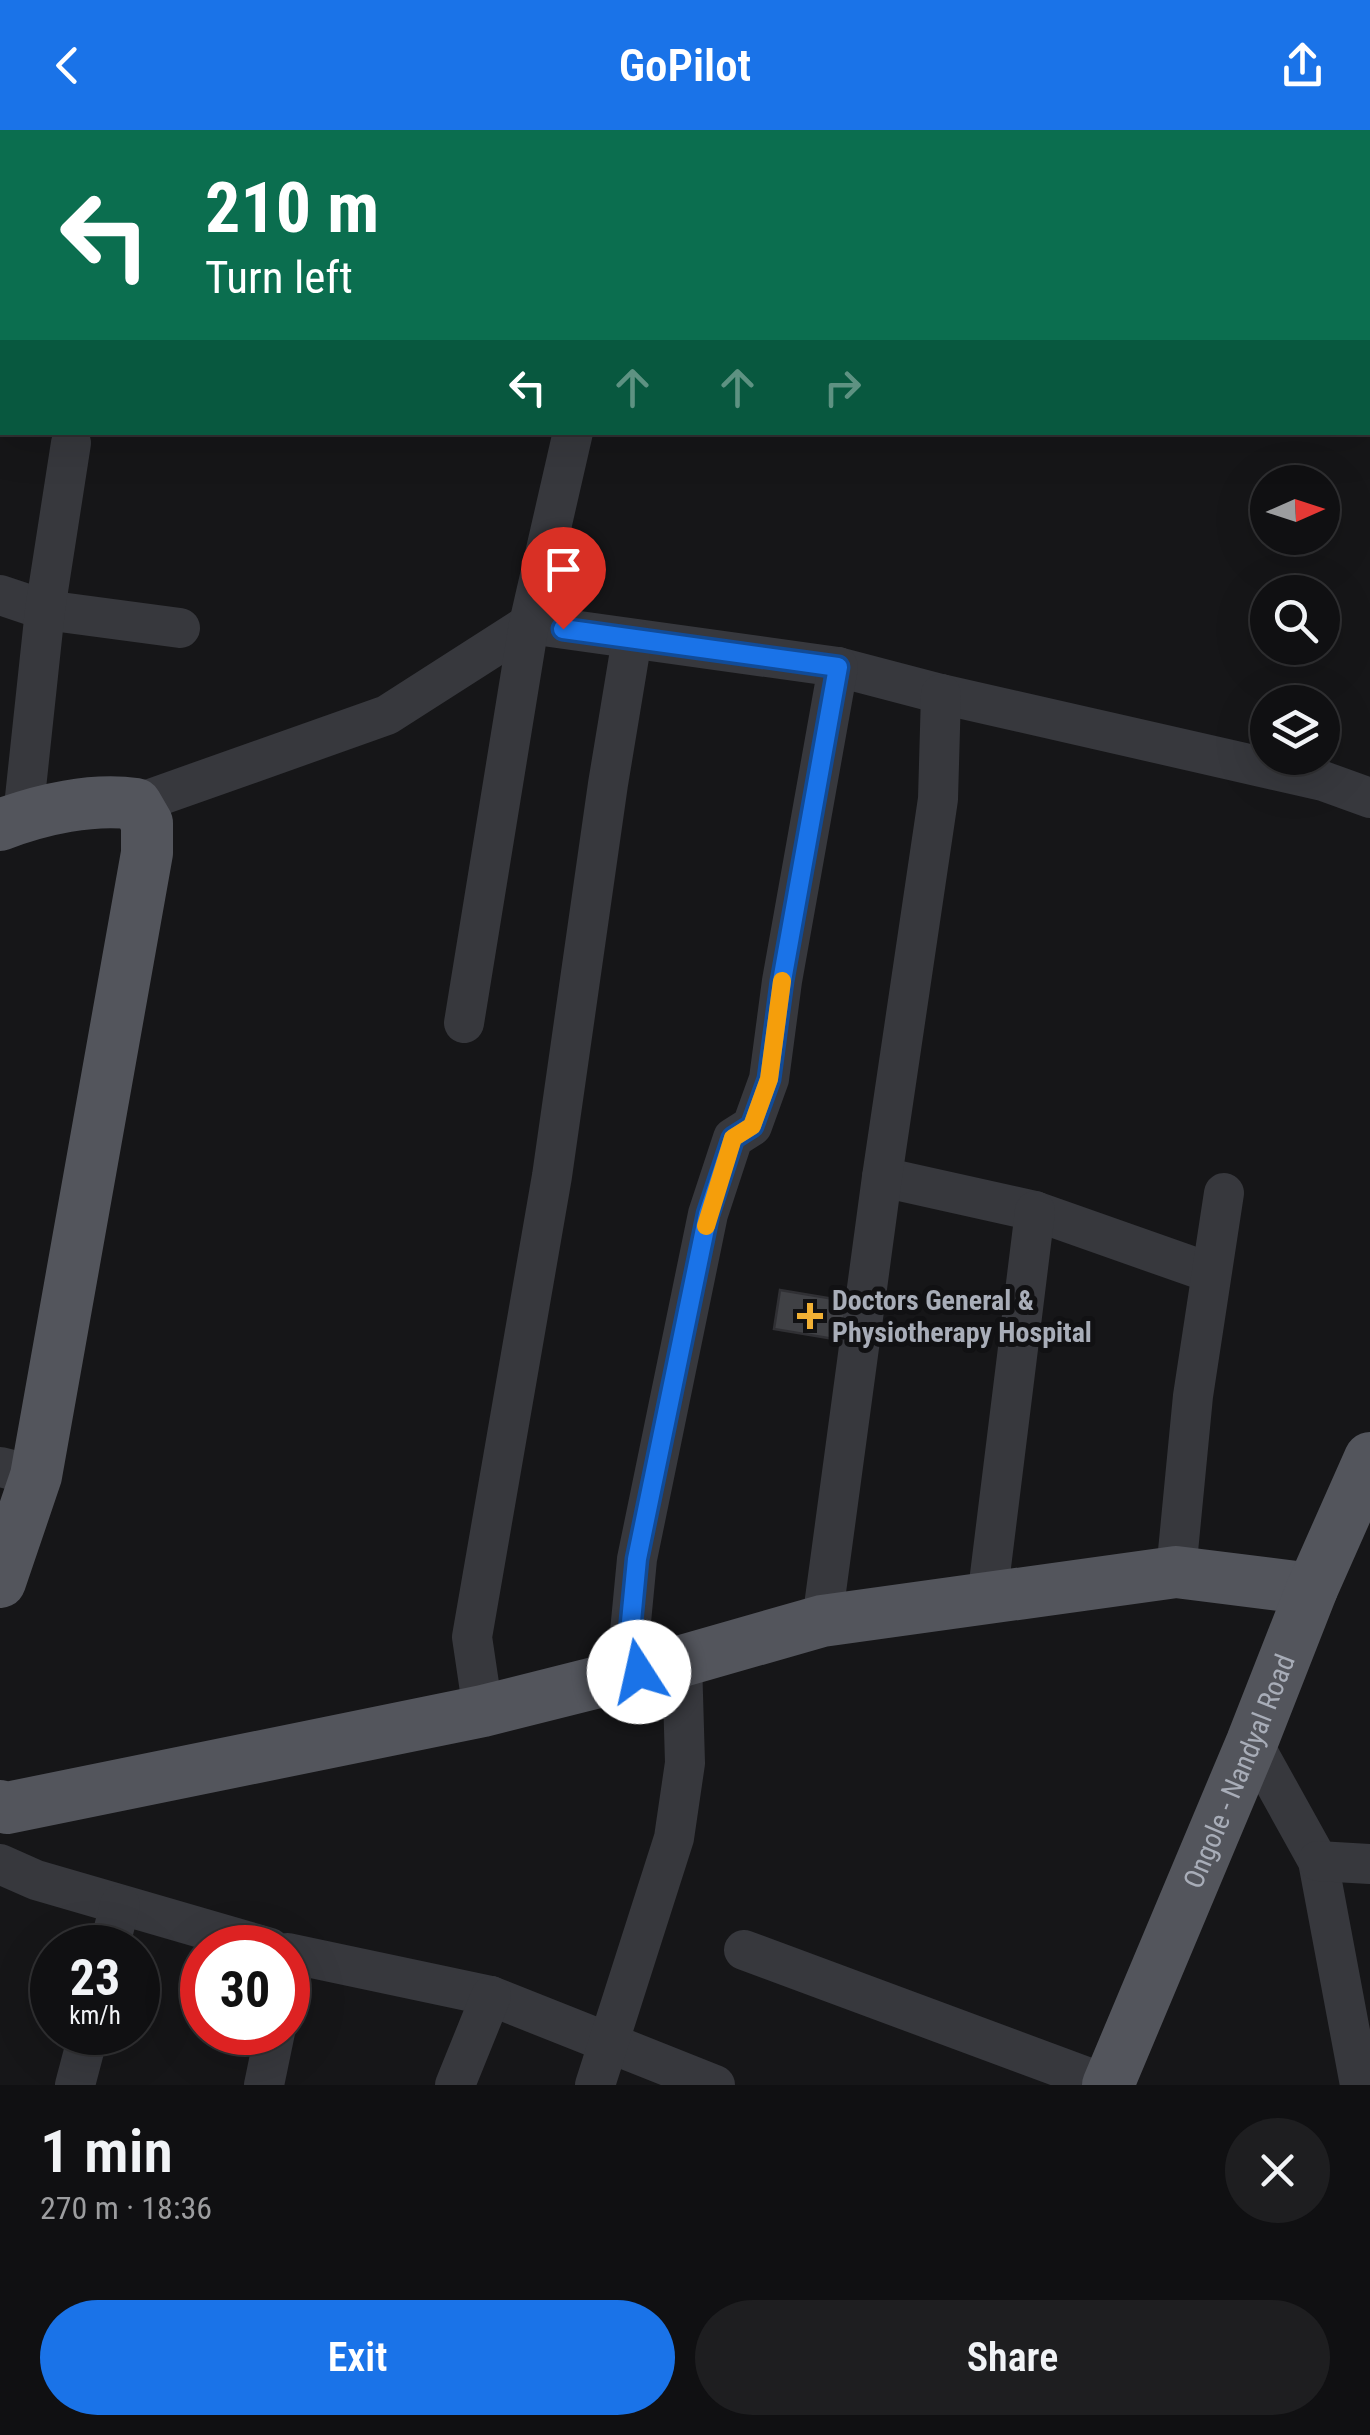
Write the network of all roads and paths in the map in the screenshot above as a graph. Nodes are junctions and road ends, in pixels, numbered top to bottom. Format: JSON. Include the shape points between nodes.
{"nodes":[{"id":1,"x":572,"y":435,"type":"edge"},
{"id":2,"x":72,"y":443,"type":"dead end"},
{"id":3,"x":0,"y":595,"type":"edge"},
{"id":4,"x":45,"y":610,"type":"junction"},
{"id":5,"x":529,"y":624,"type":"junction"},
{"id":6,"x":180,"y":628,"type":"dead end"},
{"id":7,"x":632,"y":639,"type":"junction"},
{"id":8,"x":838,"y":667,"type":"junction"},
{"id":9,"x":941,"y":694,"type":"junction"},
{"id":10,"x":1370,"y":798,"type":"edge"},
{"id":11,"x":136,"y":804,"type":"junction"},
{"id":12,"x":12,"y":821,"type":"edge"},
{"id":13,"x":464,"y":1023,"type":"dead end"},
{"id":14,"x":882,"y":1177,"type":"junction"},
{"id":15,"x":1224,"y":1192,"type":"dead end"},
{"id":16,"x":1035,"y":1211,"type":"junction"},
{"id":17,"x":1212,"y":1273,"type":"junction"},
{"id":18,"x":1370,"y":1458,"type":"edge"},
{"id":19,"x":18,"y":1471,"type":"edge"},
{"id":20,"x":1176,"y":1572,"type":"junction"},
{"id":21,"x":0,"y":1582,"type":"edge"},
{"id":22,"x":1312,"y":1589,"type":"junction"},
{"id":23,"x":987,"y":1599,"type":"junction"},
{"id":24,"x":822,"y":1621,"type":"junction"},
{"id":25,"x":661,"y":1667,"type":"junction"},
{"id":26,"x":483,"y":1710,"type":"junction"},
{"id":27,"x":1252,"y":1742,"type":"junction"},
{"id":28,"x":2,"y":1808,"type":"edge"},
{"id":29,"x":1318,"y":1861,"type":"junction"},
{"id":30,"x":0,"y":1864,"type":"edge"},
{"id":31,"x":1370,"y":1864,"type":"edge"},
{"id":32,"x":120,"y":1905,"type":"junction"},
{"id":33,"x":115,"y":1925,"type":"edge"},
{"id":34,"x":181,"y":1925,"type":"edge"},
{"id":35,"x":744,"y":1950,"type":"dead end"},
{"id":36,"x":310,"y":1963,"type":"edge"},
{"id":37,"x":491,"y":1996,"type":"junction"},
{"id":38,"x":611,"y":2043,"type":"junction"},
{"id":39,"x":83,"y":2055,"type":"edge"},
{"id":40,"x":271,"y":2055,"type":"edge"},
{"id":41,"x":75,"y":2085,"type":"edge"},
{"id":42,"x":264,"y":2085,"type":"edge"},
{"id":43,"x":454,"y":2085,"type":"edge"},
{"id":44,"x":595,"y":2085,"type":"edge"},
{"id":45,"x":715,"y":2085,"type":"edge"},
{"id":46,"x":1108,"y":2085,"type":"edge"},
{"id":47,"x":1360,"y":2085,"type":"edge"}],
"edges":[{"from":1,"to":5,"type":"street"},
{"from":2,"to":4,"type":"street"},
{"from":3,"to":4,"type":"street"},
{"from":4,"to":6,"type":"street"},
{"from":4,"to":12,"type":"street"},
{"from":5,"to":7,"type":"street"},
{"from":5,"to":11,"type":"street","via":[[387,715]]},
{"from":5,"to":13,"type":"street"},
{"from":7,"to":8,"type":"street"},
{"from":7,"to":26,"type":"street","via":[[552,1176],[472,1637]]},
{"from":8,"to":9,"type":"street"},
{"from":8,"to":25,"type":"street","via":[[769,1079],[752,1126],[733,1138],[708,1214],[637,1559],[630,1632]]},
{"from":9,"to":10,"type":"street","via":[[1322,781]]},
{"from":9,"to":14,"type":"street","via":[[938,799]]},
{"from":11,"to":12,"type":"main road","via":[[107,800]]},
{"from":11,"to":19,"type":"main road","via":[[147,824],[147,853]]},
{"from":14,"to":16,"type":"street"},
{"from":14,"to":24,"type":"street"},
{"from":15,"to":17,"type":"street"},
{"from":16,"to":17,"type":"street"},
{"from":16,"to":23,"type":"street"},
{"from":17,"to":20,"type":"street"},
{"from":18,"to":22,"type":"main road","name":"Ongole - Nandyal Road"},
{"from":19,"to":21,"type":"main road"},
{"from":20,"to":22,"type":"main road"},
{"from":20,"to":23,"type":"main road"},
{"from":22,"to":27,"type":"main road","name":"Ongole - Nandyal Road"},
{"from":23,"to":24,"type":"main road"},
{"from":24,"to":25,"type":"main road"},
{"from":25,"to":26,"type":"main road"},
{"from":25,"to":38,"type":"street","via":[[685,1763],[674,1838]]},
{"from":26,"to":28,"type":"main road"},
{"from":27,"to":29,"type":"street"},
{"from":27,"to":46,"type":"main road","name":"Ongole - Nandyal Road"},
{"from":29,"to":31,"type":"street"},
{"from":29,"to":47,"type":"street"},
{"from":30,"to":32,"type":"street"},
{"from":32,"to":33,"type":"street"},
{"from":32,"to":34,"type":"street"},
{"from":35,"to":46,"type":"street"},
{"from":36,"to":37,"type":"street"},
{"from":37,"to":38,"type":"street"},
{"from":37,"to":43,"type":"street"},
{"from":38,"to":44,"type":"street"},
{"from":38,"to":45,"type":"street"},
{"from":39,"to":41,"type":"street"},
{"from":40,"to":42,"type":"street"}]}
